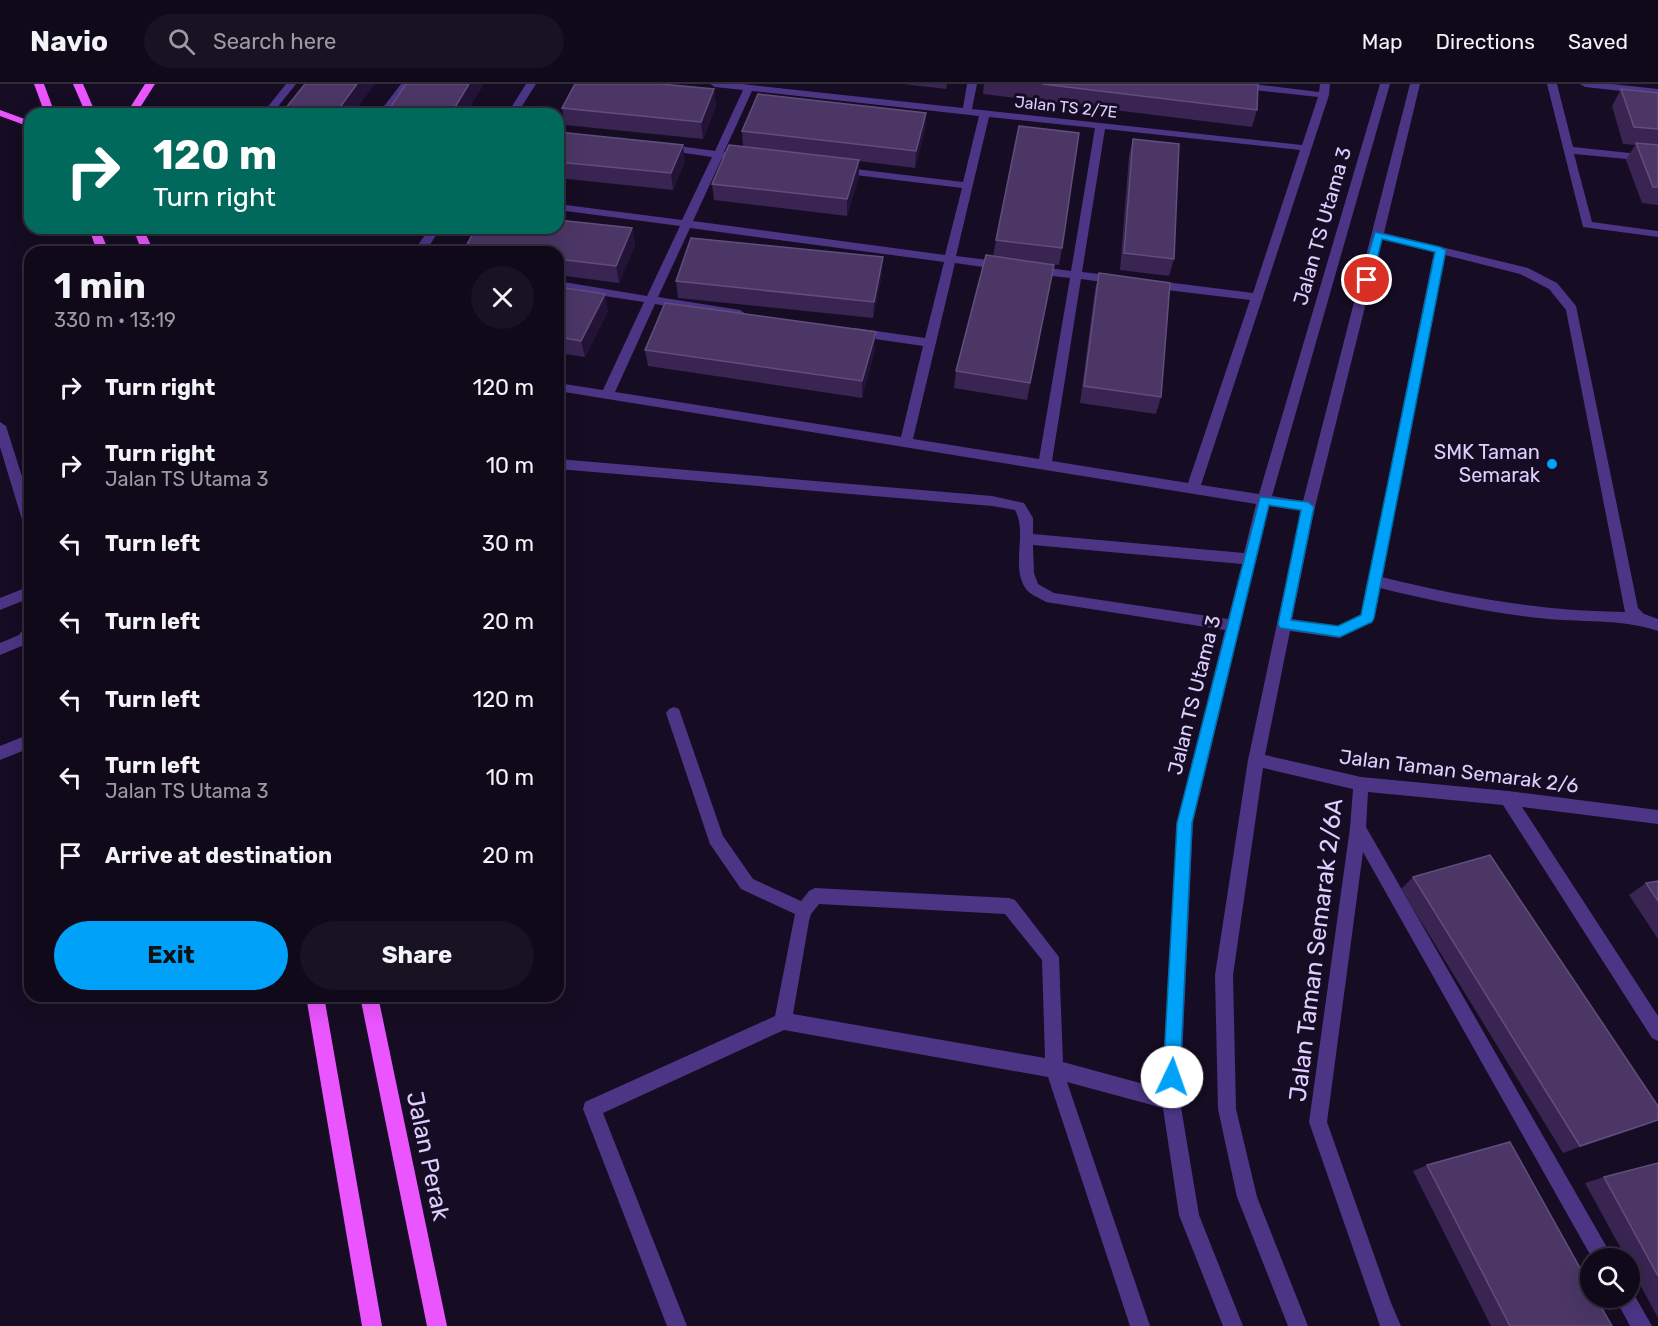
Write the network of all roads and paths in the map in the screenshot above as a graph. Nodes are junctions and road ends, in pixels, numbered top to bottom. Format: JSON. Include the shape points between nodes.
{"nodes":[{"id":1,"x":39,"y":84,"type":"edge"},
{"id":2,"x":78,"y":84,"type":"edge"},
{"id":3,"x":150,"y":84,"type":"edge"},
{"id":4,"x":291,"y":84,"type":"edge"},
{"id":5,"x":406,"y":84,"type":"edge"},
{"id":6,"x":531,"y":84,"type":"edge"},
{"id":7,"x":715,"y":84,"type":"edge"},
{"id":8,"x":972,"y":84,"type":"edge"},
{"id":9,"x":1227,"y":84,"type":"edge"},
{"id":10,"x":1385,"y":84,"type":"edge"},
{"id":11,"x":1415,"y":84,"type":"edge"},
{"id":12,"x":1552,"y":84,"type":"edge"},
{"id":13,"x":1585,"y":84,"type":"edge"},
{"id":14,"x":749,"y":88,"type":"junction"},
{"id":15,"x":1324,"y":89,"type":"edge"},
{"id":16,"x":1658,"y":92,"type":"edge"},
{"id":17,"x":48,"y":108,"type":"edge"},
{"id":18,"x":88,"y":108,"type":"edge"},
{"id":19,"x":135,"y":108,"type":"edge"},
{"id":20,"x":272,"y":108,"type":"edge"},
{"id":21,"x":388,"y":108,"type":"edge"},
{"id":22,"x":516,"y":108,"type":"edge"},
{"id":23,"x":968,"y":111,"type":"junction"},
{"id":24,"x":0,"y":113,"type":"edge"},
{"id":25,"x":985,"y":113,"type":"junction"},
{"id":26,"x":24,"y":122,"type":"edge"},
{"id":27,"x":1101,"y":125,"type":"junction"},
{"id":28,"x":650,"y":146,"type":"edge"},
{"id":29,"x":1306,"y":148,"type":"junction"},
{"id":30,"x":1569,"y":150,"type":"junction"},
{"id":31,"x":718,"y":154,"type":"junction"},
{"id":32,"x":754,"y":159,"type":"edge"},
{"id":33,"x":1658,"y":159,"type":"edge"},
{"id":34,"x":825,"y":168,"type":"edge"},
{"id":35,"x":967,"y":186,"type":"junction"},
{"id":36,"x":564,"y":208,"type":"edge"},
{"id":37,"x":686,"y":224,"type":"junction"},
{"id":38,"x":1658,"y":234,"type":"edge"},
{"id":39,"x":1378,"y":235,"type":"junction"},
{"id":40,"x":1440,"y":250,"type":"junction"},
{"id":41,"x":950,"y":259,"type":"junction"},
{"id":42,"x":1076,"y":275,"type":"junction"},
{"id":43,"x":564,"y":286,"type":"edge"},
{"id":44,"x":1257,"y":297,"type":"junction"},
{"id":45,"x":651,"y":300,"type":"junction"},
{"id":46,"x":755,"y":316,"type":"edge"},
{"id":47,"x":848,"y":331,"type":"edge"},
{"id":48,"x":930,"y":343,"type":"junction"},
{"id":49,"x":564,"y":388,"type":"edge"},
{"id":50,"x":607,"y":394,"type":"junction"},
{"id":51,"x":0,"y":426,"type":"edge"},
{"id":52,"x":906,"y":442,"type":"junction"},
{"id":53,"x":564,"y":465,"type":"edge"},
{"id":54,"x":1045,"y":465,"type":"junction"},
{"id":55,"x":1193,"y":489,"type":"junction"},
{"id":56,"x":1264,"y":500,"type":"junction"},
{"id":57,"x":24,"y":504,"type":"edge"},
{"id":58,"x":1308,"y":507,"type":"junction"},
{"id":59,"x":1028,"y":539,"type":"junction"},
{"id":60,"x":1249,"y":559,"type":"junction"},
{"id":61,"x":1374,"y":581,"type":"junction"},
{"id":62,"x":24,"y":594,"type":"edge"},
{"id":63,"x":0,"y":604,"type":"edge"},
{"id":64,"x":1639,"y":618,"type":"junction"},
{"id":65,"x":1284,"y":624,"type":"junction"},
{"id":66,"x":1658,"y":625,"type":"edge"},
{"id":67,"x":1233,"y":626,"type":"junction"},
{"id":68,"x":24,"y":639,"type":"edge"},
{"id":69,"x":0,"y":649,"type":"edge"},
{"id":70,"x":674,"y":713,"type":"dead end"},
{"id":71,"x":24,"y":743,"type":"edge"},
{"id":72,"x":0,"y":753,"type":"edge"},
{"id":73,"x":1256,"y":760,"type":"junction"},
{"id":74,"x":1361,"y":784,"type":"junction"},
{"id":75,"x":1508,"y":798,"type":"junction"},
{"id":76,"x":1658,"y":817,"type":"edge"},
{"id":77,"x":1358,"y":828,"type":"junction"},
{"id":78,"x":804,"y":910,"type":"junction"},
{"id":79,"x":316,"y":1002,"type":"edge"},
{"id":80,"x":370,"y":1002,"type":"edge"},
{"id":81,"x":783,"y":1021,"type":"junction"},
{"id":82,"x":1658,"y":1032,"type":"edge"},
{"id":83,"x":1054,"y":1069,"type":"junction"},
{"id":84,"x":1171,"y":1101,"type":"junction"},
{"id":85,"x":1597,"y":1248,"type":"edge"},
{"id":86,"x":1631,"y":1308,"type":"edge"},
{"id":87,"x":372,"y":1326,"type":"edge"},
{"id":88,"x":437,"y":1326,"type":"edge"},
{"id":89,"x":677,"y":1326,"type":"edge"},
{"id":90,"x":1140,"y":1326,"type":"edge"},
{"id":91,"x":1233,"y":1326,"type":"edge"},
{"id":92,"x":1298,"y":1326,"type":"edge"},
{"id":93,"x":1391,"y":1326,"type":"edge"},
{"id":94,"x":1641,"y":1326,"type":"edge"}],
"edges":[{"from":1,"to":17,"type":"main road"},
{"from":2,"to":18,"type":"main road"},
{"from":3,"to":19,"type":"main road"},
{"from":4,"to":20,"type":"street"},
{"from":5,"to":21,"type":"street"},
{"from":6,"to":22,"type":"street"},
{"from":7,"to":14,"type":"street","name":"Jalan TS 2/7E"},
{"from":8,"to":23,"type":"street"},
{"from":9,"to":15,"type":"street"},
{"from":10,"to":56,"type":"street","name":"Jalan TS Utama 3"},
{"from":11,"to":39,"type":"street"},
{"from":12,"to":30,"type":"street"},
{"from":13,"to":16,"type":"street"},
{"from":14,"to":23,"type":"street","name":"Jalan TS 2/7E"},
{"from":14,"to":31,"type":"street"},
{"from":15,"to":29,"type":"street"},
{"from":23,"to":25,"type":"street","name":"Jalan TS 2/7E"},
{"from":24,"to":26,"type":"main road"},
{"from":25,"to":27,"type":"street","name":"Jalan TS 2/7E"},
{"from":25,"to":35,"type":"street"},
{"from":27,"to":29,"type":"street","name":"Jalan TS 2/7E"},
{"from":27,"to":42,"type":"street"},
{"from":28,"to":31,"type":"street"},
{"from":29,"to":44,"type":"street"},
{"from":30,"to":33,"type":"street"},
{"from":30,"to":38,"type":"street","via":[[1587,225]]},
{"from":31,"to":32,"type":"street"},
{"from":31,"to":37,"type":"street"},
{"from":34,"to":35,"type":"street"},
{"from":35,"to":41,"type":"street"},
{"from":36,"to":37,"type":"street"},
{"from":37,"to":41,"type":"street"},
{"from":37,"to":45,"type":"street"},
{"from":39,"to":40,"type":"street"},
{"from":39,"to":58,"type":"street"},
{"from":40,"to":61,"type":"street"},
{"from":40,"to":64,"type":"street","via":[[1524,271],[1553,286],[1572,309],[1631,611]]},
{"from":41,"to":42,"type":"street"},
{"from":41,"to":48,"type":"street"},
{"from":42,"to":44,"type":"street"},
{"from":42,"to":54,"type":"street"},
{"from":43,"to":45,"type":"street"},
{"from":44,"to":55,"type":"street"},
{"from":45,"to":46,"type":"street"},
{"from":45,"to":50,"type":"street"},
{"from":47,"to":48,"type":"street"},
{"from":48,"to":52,"type":"street"},
{"from":49,"to":50,"type":"street"},
{"from":50,"to":52,"type":"street"},
{"from":51,"to":57,"type":"street"},
{"from":52,"to":54,"type":"street"},
{"from":53,"to":59,"type":"street","via":[[992,501],[1019,506],[1026,519]]},
{"from":54,"to":55,"type":"street"},
{"from":55,"to":56,"type":"street"},
{"from":56,"to":58,"type":"street"},
{"from":56,"to":60,"type":"street","name":"Jalan TS Utama 3"},
{"from":58,"to":65,"type":"street"},
{"from":59,"to":60,"type":"street"},
{"from":59,"to":67,"type":"street","via":[[1027,573],[1032,587],[1051,598]]},
{"from":60,"to":67,"type":"street","name":"Jalan TS Utama 3"},
{"from":61,"to":64,"type":"street","via":[[1526,612],[1597,619]]},
{"from":61,"to":65,"type":"street","via":[[1367,618],[1340,632]]},
{"from":62,"to":63,"type":"street"},
{"from":64,"to":66,"type":"street"},
{"from":65,"to":73,"type":"street"},
{"from":67,"to":84,"type":"street","name":"Jalan TS Utama 3","via":[[1185,823]]},
{"from":68,"to":69,"type":"street"},
{"from":70,"to":78,"type":"street","via":[[716,839],[747,884]]},
{"from":71,"to":72,"type":"street"},
{"from":73,"to":74,"type":"street","name":"Jalan Taman Semarak 2/6"},
{"from":73,"to":92,"type":"street","via":[[1224,975],[1227,1109],[1247,1197]]},
{"from":74,"to":75,"type":"street","name":"Jalan Taman Semarak 2/6"},
{"from":74,"to":77,"type":"street","name":"Jalan Taman Semarak 2/6A"},
{"from":75,"to":76,"type":"street","name":"Jalan Taman Semarak 2/6"},
{"from":75,"to":82,"type":"street"},
{"from":77,"to":85,"type":"street"},
{"from":77,"to":93,"type":"street","name":"Jalan Taman Semarak 2/6A","via":[[1318,1122]]},
{"from":78,"to":81,"type":"street"},
{"from":78,"to":83,"type":"street","via":[[815,896],[1009,906],[1050,957]]},
{"from":79,"to":87,"type":"main road"},
{"from":80,"to":88,"type":"main road","name":"Jalan Perak"},
{"from":81,"to":83,"type":"street"},
{"from":81,"to":89,"type":"street","via":[[592,1109]]},
{"from":83,"to":84,"type":"street"},
{"from":83,"to":90,"type":"street"},
{"from":84,"to":91,"type":"street","name":"Jalan TS Utama 3","via":[[1189,1215]]},
{"from":86,"to":94,"type":"street"}]}
